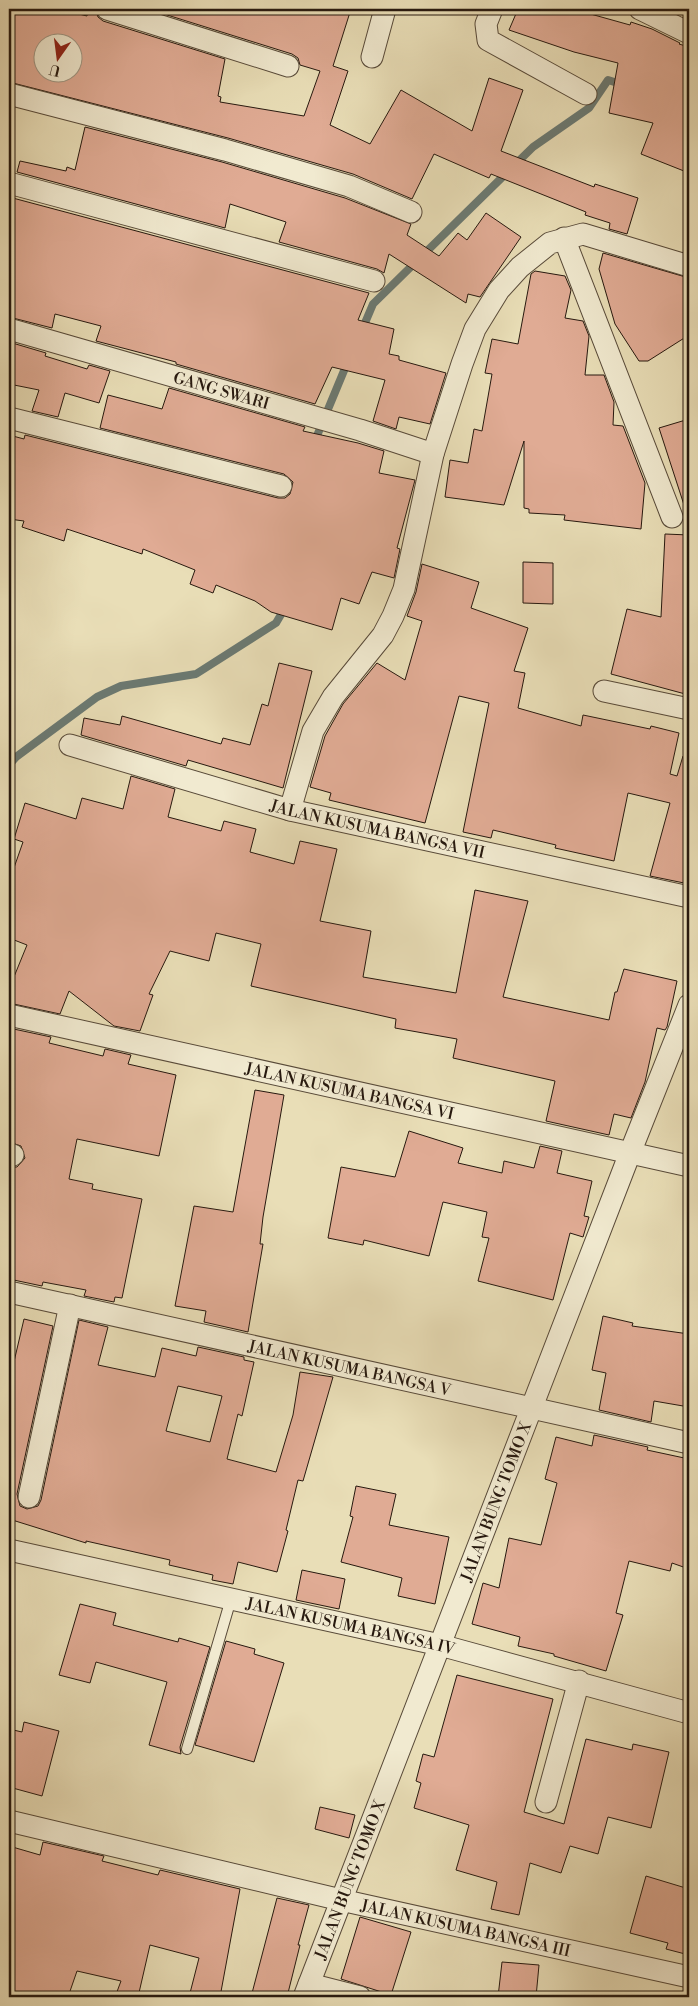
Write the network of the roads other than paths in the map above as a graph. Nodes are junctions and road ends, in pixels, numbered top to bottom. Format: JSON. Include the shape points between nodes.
{"nodes":[{"id":1,"x":107,"y":9,"type":"edge"},
{"id":2,"x":385,"y":9,"type":"edge"},
{"id":3,"x":492,"y":9,"type":"edge"},
{"id":4,"x":640,"y":9,"type":"edge"},
{"id":5,"x":689,"y":34,"type":"edge"},
{"id":6,"x":372,"y":56,"type":"dead end"},
{"id":7,"x":288,"y":66,"type":"dead end"},
{"id":8,"x":9,"y":94,"type":"edge"},
{"id":9,"x":586,"y":94,"type":"dead end"},
{"id":10,"x":9,"y":182,"type":"edge"},
{"id":11,"x":411,"y":212,"type":"dead end"},
{"id":12,"x":564,"y":238,"type":"junction"},
{"id":13,"x":689,"y":266,"type":"edge"},
{"id":14,"x":374,"y":281,"type":"dead end"},
{"id":15,"x":9,"y":329,"type":"edge"},
{"id":16,"x":9,"y":418,"type":"edge"},
{"id":17,"x":433,"y":454,"type":"junction"},
{"id":18,"x":281,"y":486,"type":"dead end"},
{"id":19,"x":672,"y":517,"type":"dead end"},
{"id":20,"x":604,"y":690,"type":"dead end"},
{"id":21,"x":689,"y":710,"type":"edge"},
{"id":22,"x":70,"y":745,"type":"dead end"},
{"id":23,"x":290,"y":810,"type":"junction"},
{"id":24,"x":689,"y":897,"type":"edge"},
{"id":25,"x":689,"y":1005,"type":"edge"},
{"id":26,"x":9,"y":1015,"type":"edge"},
{"id":27,"x":630,"y":1153,"type":"junction"},
{"id":28,"x":689,"y":1166,"type":"edge"},
{"id":29,"x":9,"y":1292,"type":"edge"},
{"id":30,"x":70,"y":1305,"type":"junction"},
{"id":31,"x":532,"y":1407,"type":"junction"},
{"id":32,"x":689,"y":1443,"type":"edge"},
{"id":33,"x":29,"y":1498,"type":"dead end"},
{"id":34,"x":9,"y":1550,"type":"edge"},
{"id":35,"x":231,"y":1599,"type":"junction"},
{"id":36,"x":440,"y":1645,"type":"junction"},
{"id":37,"x":579,"y":1681,"type":"junction"},
{"id":38,"x":689,"y":1713,"type":"edge"},
{"id":39,"x":187,"y":1750,"type":"dead end"},
{"id":40,"x":546,"y":1802,"type":"dead end"},
{"id":41,"x":9,"y":1822,"type":"edge"},
{"id":42,"x":341,"y":1900,"type":"junction"},
{"id":43,"x":689,"y":1977,"type":"edge"},
{"id":44,"x":306,"y":1991,"type":"edge"},
{"id":45,"x":360,"y":1997,"type":"edge"}],
"edges":[{"from":1,"to":7,"type":"street"},
{"from":2,"to":6,"type":"street"},
{"from":3,"to":9,"type":"street","via":[[486,24],[488,40]]},
{"from":4,"to":5,"type":"street"},
{"from":8,"to":11,"type":"street","via":[[349,186]]},
{"from":10,"to":14,"type":"street"},
{"from":12,"to":13,"type":"street","via":[[583,234]]},
{"from":12,"to":17,"type":"street","via":[[550,243],[520,267],[499,290],[475,329]]},
{"from":12,"to":19,"type":"street"},
{"from":15,"to":17,"type":"street","name":"GANG SWARI"},
{"from":16,"to":18,"type":"street"},
{"from":17,"to":23,"type":"street","via":[[404,588],[393,616],[383,635],[333,697],[313,731]]},
{"from":20,"to":21,"type":"street"},
{"from":22,"to":23,"type":"street","name":"JALAN KUSUMA BANGSA VII"},
{"from":23,"to":24,"type":"street","name":"JALAN KUSUMA BANGSA VII"},
{"from":25,"to":27,"type":"street","name":"JALAN BUNG TOMO X"},
{"from":26,"to":27,"type":"street","name":"JALAN KUSUMA BANGSA VI"},
{"from":27,"to":28,"type":"street","name":"JALAN KUSUMA BANGSA VI"},
{"from":27,"to":31,"type":"street","name":"JALAN BUNG TOMO X"},
{"from":29,"to":30,"type":"street","name":"JALAN KUSUMA BANGSA V"},
{"from":30,"to":31,"type":"street","name":"JALAN KUSUMA BANGSA V"},
{"from":30,"to":33,"type":"street"},
{"from":31,"to":32,"type":"street","name":"JALAN KUSUMA BANGSA V"},
{"from":31,"to":36,"type":"street","name":"JALAN BUNG TOMO X"},
{"from":34,"to":35,"type":"street","name":"JALAN KUSUMA BANGSA IV"},
{"from":35,"to":36,"type":"street","name":"JALAN KUSUMA BANGSA IV"},
{"from":35,"to":39,"type":"lane"},
{"from":36,"to":37,"type":"street","name":"JALAN KUSUMA BANGSA IV"},
{"from":36,"to":42,"type":"street","name":"JALAN BUNG TOMO X"},
{"from":37,"to":38,"type":"street","name":"JALAN KUSUMA BANGSA IV"},
{"from":37,"to":40,"type":"street"},
{"from":41,"to":42,"type":"street","name":"JALAN KUSUMA BANGSA III"},
{"from":42,"to":43,"type":"street","name":"JALAN KUSUMA BANGSA III"},
{"from":42,"to":44,"type":"street","name":"JALAN BUNG TOMO X"},
{"from":44,"to":45,"type":"street"}]}
